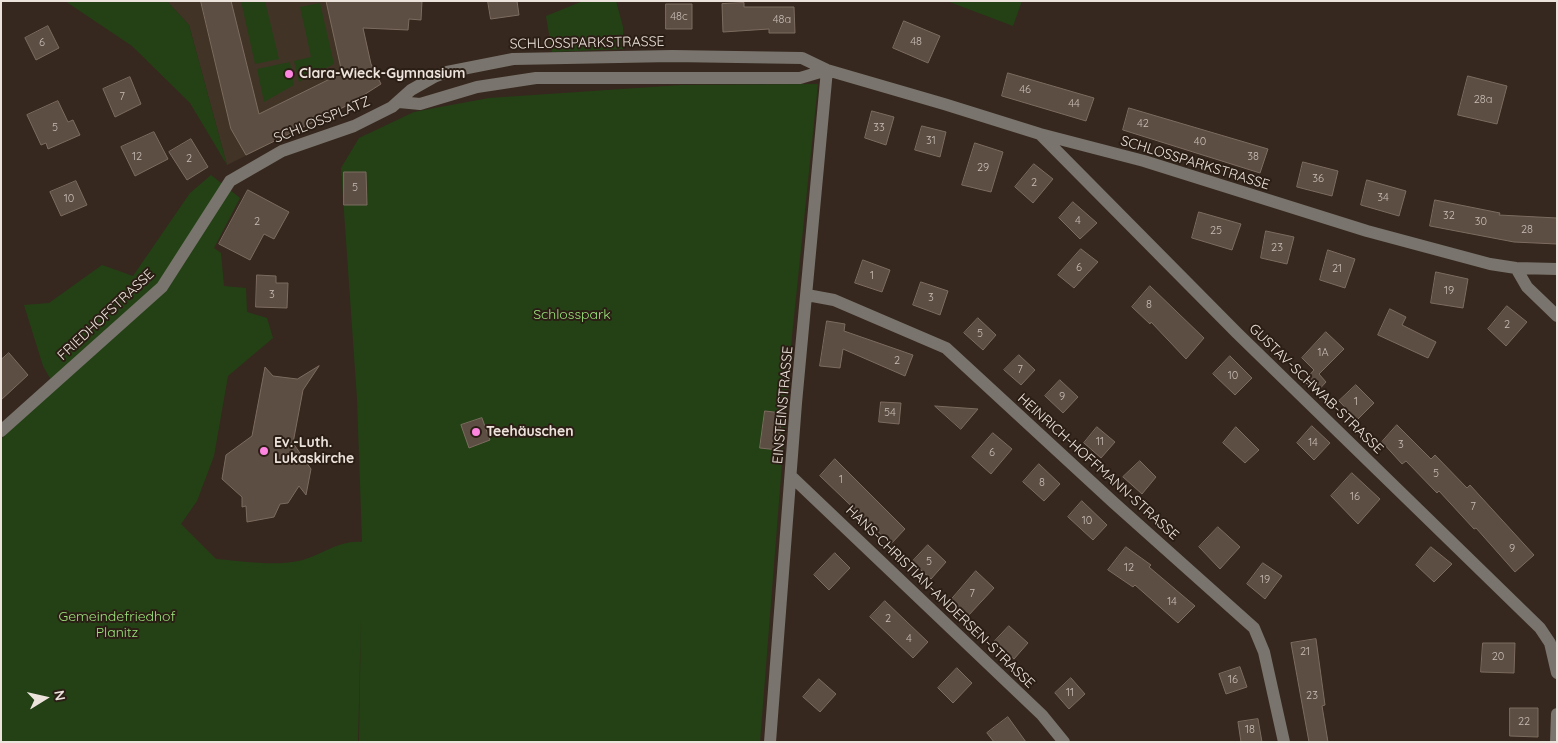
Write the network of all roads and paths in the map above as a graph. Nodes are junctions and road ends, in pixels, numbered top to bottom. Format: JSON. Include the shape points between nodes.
{"nodes":[{"id":1,"x":827,"y":70,"type":"junction"},
{"id":2,"x":399,"y":102,"type":"junction"},
{"id":3,"x":1040,"y":134,"type":"junction"},
{"id":4,"x":230,"y":181,"type":"joint"},
{"id":5,"x":1516,"y":268,"type":"junction"},
{"id":6,"x":1557,"y":269,"type":"edge"},
{"id":7,"x":807,"y":295,"type":"junction"},
{"id":8,"x":1557,"y":316,"type":"edge"},
{"id":9,"x":1,"y":432,"type":"edge"},
{"id":10,"x":792,"y":477,"type":"junction"},
{"id":11,"x":1557,"y":673,"type":"edge"},
{"id":12,"x":1557,"y":714,"type":"edge"},
{"id":13,"x":770,"y":742,"type":"edge"},
{"id":14,"x":1064,"y":742,"type":"edge"},
{"id":15,"x":1284,"y":742,"type":"edge"},
{"id":16,"x":1556,"y":742,"type":"edge"}],
"edges":[{"from":1,"to":2,"type":"street","via":[[800,78],[536,78],[477,87],[420,104]]},
{"from":1,"to":2,"type":"street","name":"SCHLOSSPARKSTRASSE","via":[[802,58],[513,58],[448,72],[411,90]]},
{"from":1,"to":3,"type":"street","name":"SCHLOSSPARKSTRASSE"},
{"from":1,"to":7,"type":"street","name":"EINSTEINSTRASSE"},
{"from":2,"to":4,"type":"street","name":"SCHLOSSPLATZ","via":[[354,126],[282,151]]},
{"from":3,"to":5,"type":"street","name":"SCHLOSSPARKSTRASSE","via":[[1144,161],[1367,231]]},
{"from":3,"to":11,"type":"street","name":"GUSTAV-SCHWAB-STRASSE","via":[[1237,333],[1540,628],[1550,643]]},
{"from":4,"to":9,"type":"street","name":"FRIEDHOFSTRASSE","via":[[162,288]]},
{"from":5,"to":6,"type":"street","name":"SCHLOSSPARKSTRASSE"},
{"from":5,"to":8,"type":"street","via":[[1527,287]]},
{"from":7,"to":10,"type":"street","name":"EINSTEINSTRASSE"},
{"from":7,"to":15,"type":"street","name":"HEINRICH-HOFFMANN-STRASSE","via":[[834,300],[946,348],[1254,628],[1264,652]]},
{"from":10,"to":13,"type":"street","name":"EINSTEINSTRASSE"},
{"from":10,"to":14,"type":"street","name":"HANS-CHRISTIAN-ANDERSEN-STRASSE","via":[[1042,715]]},
{"from":12,"to":16,"type":"street"}]}
